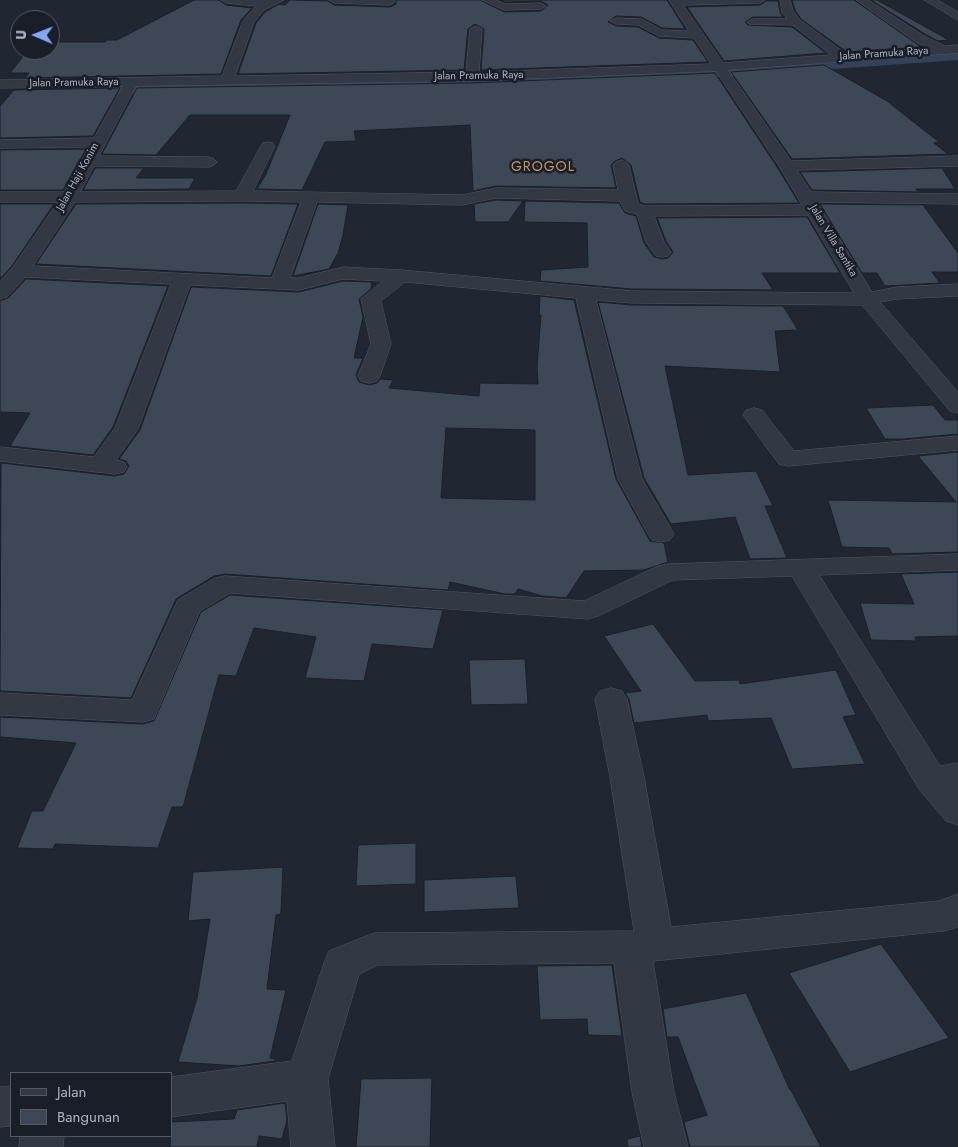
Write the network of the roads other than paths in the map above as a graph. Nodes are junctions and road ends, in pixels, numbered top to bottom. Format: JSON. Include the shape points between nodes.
{"nodes":[{"id":1,"x":226,"y":0,"type":"edge"},
{"id":2,"x":334,"y":0,"type":"edge"},
{"id":3,"x":487,"y":0,"type":"edge"},
{"id":4,"x":760,"y":0,"type":"edge"},
{"id":5,"x":785,"y":0,"type":"edge"},
{"id":6,"x":861,"y":0,"type":"edge"},
{"id":7,"x":929,"y":0,"type":"edge"},
{"id":8,"x":674,"y":1,"type":"edge"},
{"id":9,"x":274,"y":2,"type":"edge"},
{"id":10,"x":390,"y":2,"type":"dead end"},
{"id":11,"x":541,"y":6,"type":"dead end"},
{"id":12,"x":521,"y":7,"type":"junction"},
{"id":13,"x":958,"y":17,"type":"edge"},
{"id":14,"x":530,"y":18,"type":"dead end"},
{"id":15,"x":616,"y":21,"type":"dead end"},
{"id":16,"x":753,"y":22,"type":"dead end"},
{"id":17,"x":796,"y":22,"type":"junction"},
{"id":18,"x":476,"y":29,"type":"dead end"},
{"id":19,"x":697,"y":35,"type":"junction"},
{"id":20,"x":958,"y":49,"type":"edge"},
{"id":21,"x":943,"y":50,"type":"junction"},
{"id":22,"x":842,"y":57,"type":"junction"},
{"id":23,"x":724,"y":72,"type":"junction"},
{"id":24,"x":472,"y":76,"type":"junction"},
{"id":25,"x":227,"y":80,"type":"junction"},
{"id":26,"x":0,"y":84,"type":"edge"},
{"id":27,"x":14,"y":84,"type":"junction"},
{"id":28,"x":130,"y":85,"type":"junction"},
{"id":29,"x":0,"y":95,"type":"edge"},
{"id":30,"x":98,"y":142,"type":"junction"},
{"id":31,"x":0,"y":144,"type":"edge"},
{"id":32,"x":268,"y":146,"type":"dead end"},
{"id":33,"x":88,"y":161,"type":"junction"},
{"id":34,"x":209,"y":162,"type":"dead end"},
{"id":35,"x":958,"y":162,"type":"edge"},
{"id":36,"x":621,"y":165,"type":"dead end"},
{"id":37,"x":787,"y":166,"type":"junction"},
{"id":38,"x":70,"y":196,"type":"junction"},
{"id":39,"x":242,"y":196,"type":"junction"},
{"id":40,"x":311,"y":196,"type":"junction"},
{"id":41,"x":0,"y":197,"type":"edge"},
{"id":42,"x":626,"y":197,"type":"junction"},
{"id":43,"x":958,"y":199,"type":"edge"},
{"id":44,"x":809,"y":203,"type":"junction"},
{"id":45,"x":644,"y":212,"type":"junction"},
{"id":46,"x":662,"y":252,"type":"dead end"},
{"id":47,"x":20,"y":271,"type":"junction"},
{"id":48,"x":401,"y":276,"type":"junction"},
{"id":49,"x":183,"y":279,"type":"junction"},
{"id":50,"x":279,"y":284,"type":"junction"},
{"id":51,"x":958,"y":290,"type":"edge"},
{"id":52,"x":0,"y":293,"type":"edge"},
{"id":53,"x":585,"y":294,"type":"junction"},
{"id":54,"x":868,"y":299,"type":"junction"},
{"id":55,"x":369,"y":376,"type":"dead end"},
{"id":56,"x":958,"y":406,"type":"edge"},
{"id":57,"x":754,"y":416,"type":"dead end"},
{"id":58,"x":958,"y":443,"type":"edge"},
{"id":59,"x":0,"y":454,"type":"edge"},
{"id":60,"x":661,"y":534,"type":"dead end"},
{"id":61,"x":958,"y":562,"type":"edge"},
{"id":62,"x":801,"y":568,"type":"junction"},
{"id":63,"x":611,"y":699,"type":"dead end"},
{"id":64,"x":0,"y":704,"type":"edge"},
{"id":65,"x":944,"y":778,"type":"edge"},
{"id":66,"x":958,"y":812,"type":"edge"},
{"id":67,"x":958,"y":909,"type":"edge"},
{"id":68,"x":643,"y":946,"type":"junction"},
{"id":69,"x":307,"y":1078,"type":"junction"},
{"id":70,"x":172,"y":1097,"type":"edge"},
{"id":71,"x":313,"y":1147,"type":"edge"},
{"id":72,"x":666,"y":1147,"type":"edge"}],
"edges":[{"from":1,"to":9,"type":"street"},
{"from":2,"to":10,"type":"street"},
{"from":3,"to":12,"type":"street","via":[[504,7]]},
{"from":4,"to":8,"type":"street"},
{"from":5,"to":17,"type":"street","via":[[788,12]]},
{"from":6,"to":21,"type":"street"},
{"from":7,"to":13,"type":"street"},
{"from":8,"to":19,"type":"street","name":"Jalan Villa Santika"},
{"from":9,"to":25,"type":"street","via":[[249,20]]},
{"from":11,"to":12,"type":"street"},
{"from":12,"to":14,"type":"street"},
{"from":15,"to":19,"type":"street","via":[[641,22],[659,33]]},
{"from":16,"to":17,"type":"street"},
{"from":17,"to":22,"type":"street"},
{"from":18,"to":24,"type":"street"},
{"from":19,"to":23,"type":"street","name":"Jalan Villa Santika"},
{"from":20,"to":21,"type":"street","name":"Jalan Pramuka Raya"},
{"from":21,"to":22,"type":"street","name":"Jalan Pramuka Raya","via":[[900,59]]},
{"from":22,"to":23,"type":"street","name":"Jalan Pramuka Raya"},
{"from":23,"to":24,"type":"street","name":"Jalan Pramuka Raya"},
{"from":23,"to":37,"type":"street","name":"Jalan Villa Santika"},
{"from":24,"to":25,"type":"street","name":"Jalan Pramuka Raya"},
{"from":25,"to":28,"type":"street","name":"Jalan Pramuka Raya"},
{"from":26,"to":27,"type":"street","name":"Jalan Pramuka Raya"},
{"from":27,"to":28,"type":"street","name":"Jalan Pramuka Raya"},
{"from":27,"to":29,"type":"street"},
{"from":28,"to":30,"type":"street","name":"Jalan Haji Konim"},
{"from":30,"to":31,"type":"street"},
{"from":30,"to":33,"type":"street","name":"Jalan Haji Konim"},
{"from":32,"to":39,"type":"street"},
{"from":33,"to":34,"type":"street"},
{"from":33,"to":38,"type":"street","name":"Jalan Haji Konim"},
{"from":35,"to":37,"type":"street"},
{"from":36,"to":42,"type":"street"},
{"from":37,"to":44,"type":"street","name":"Jalan Villa Santika"},
{"from":38,"to":39,"type":"street"},
{"from":38,"to":41,"type":"street"},
{"from":38,"to":47,"type":"street","name":"Jalan Haji Konim"},
{"from":39,"to":40,"type":"street"},
{"from":40,"to":42,"type":"street","via":[[441,200],[462,200],[496,193],[612,194]]},
{"from":40,"to":50,"type":"street"},
{"from":42,"to":45,"type":"street","via":[[631,207]]},
{"from":43,"to":44,"type":"street"},
{"from":44,"to":45,"type":"street"},
{"from":44,"to":54,"type":"street","name":"Jalan Villa Santika"},
{"from":45,"to":46,"type":"street"},
{"from":47,"to":49,"type":"street"},
{"from":47,"to":52,"type":"street","name":"Jalan Haji Konim"},
{"from":48,"to":50,"type":"street","via":[[342,273],[299,284]]},
{"from":48,"to":53,"type":"street"},
{"from":48,"to":55,"type":"street","via":[[371,299],[381,344]]},
{"from":49,"to":50,"type":"street"},
{"from":49,"to":59,"type":"street","via":[[126,429],[108,466]]},
{"from":51,"to":54,"type":"street","via":[[897,293]]},
{"from":53,"to":54,"type":"street"},
{"from":53,"to":60,"type":"street","via":[[630,478]]},
{"from":54,"to":56,"type":"street","name":"Jalan Villa Santika"},
{"from":57,"to":58,"type":"street","via":[[788,459]]},
{"from":61,"to":62,"type":"street"},
{"from":62,"to":64,"type":"street","via":[[668,572],[588,610],[225,584],[188,606],[143,711]]},
{"from":62,"to":65,"type":"street"},
{"from":63,"to":68,"type":"street","via":[[627,777]]},
{"from":65,"to":66,"type":"street"},
{"from":67,"to":68,"type":"street","via":[[944,916]]},
{"from":68,"to":69,"type":"street","via":[[376,949],[343,963]]},
{"from":68,"to":72,"type":"street","via":[[653,1092]]},
{"from":69,"to":70,"type":"street"},
{"from":69,"to":71,"type":"street"}]}
